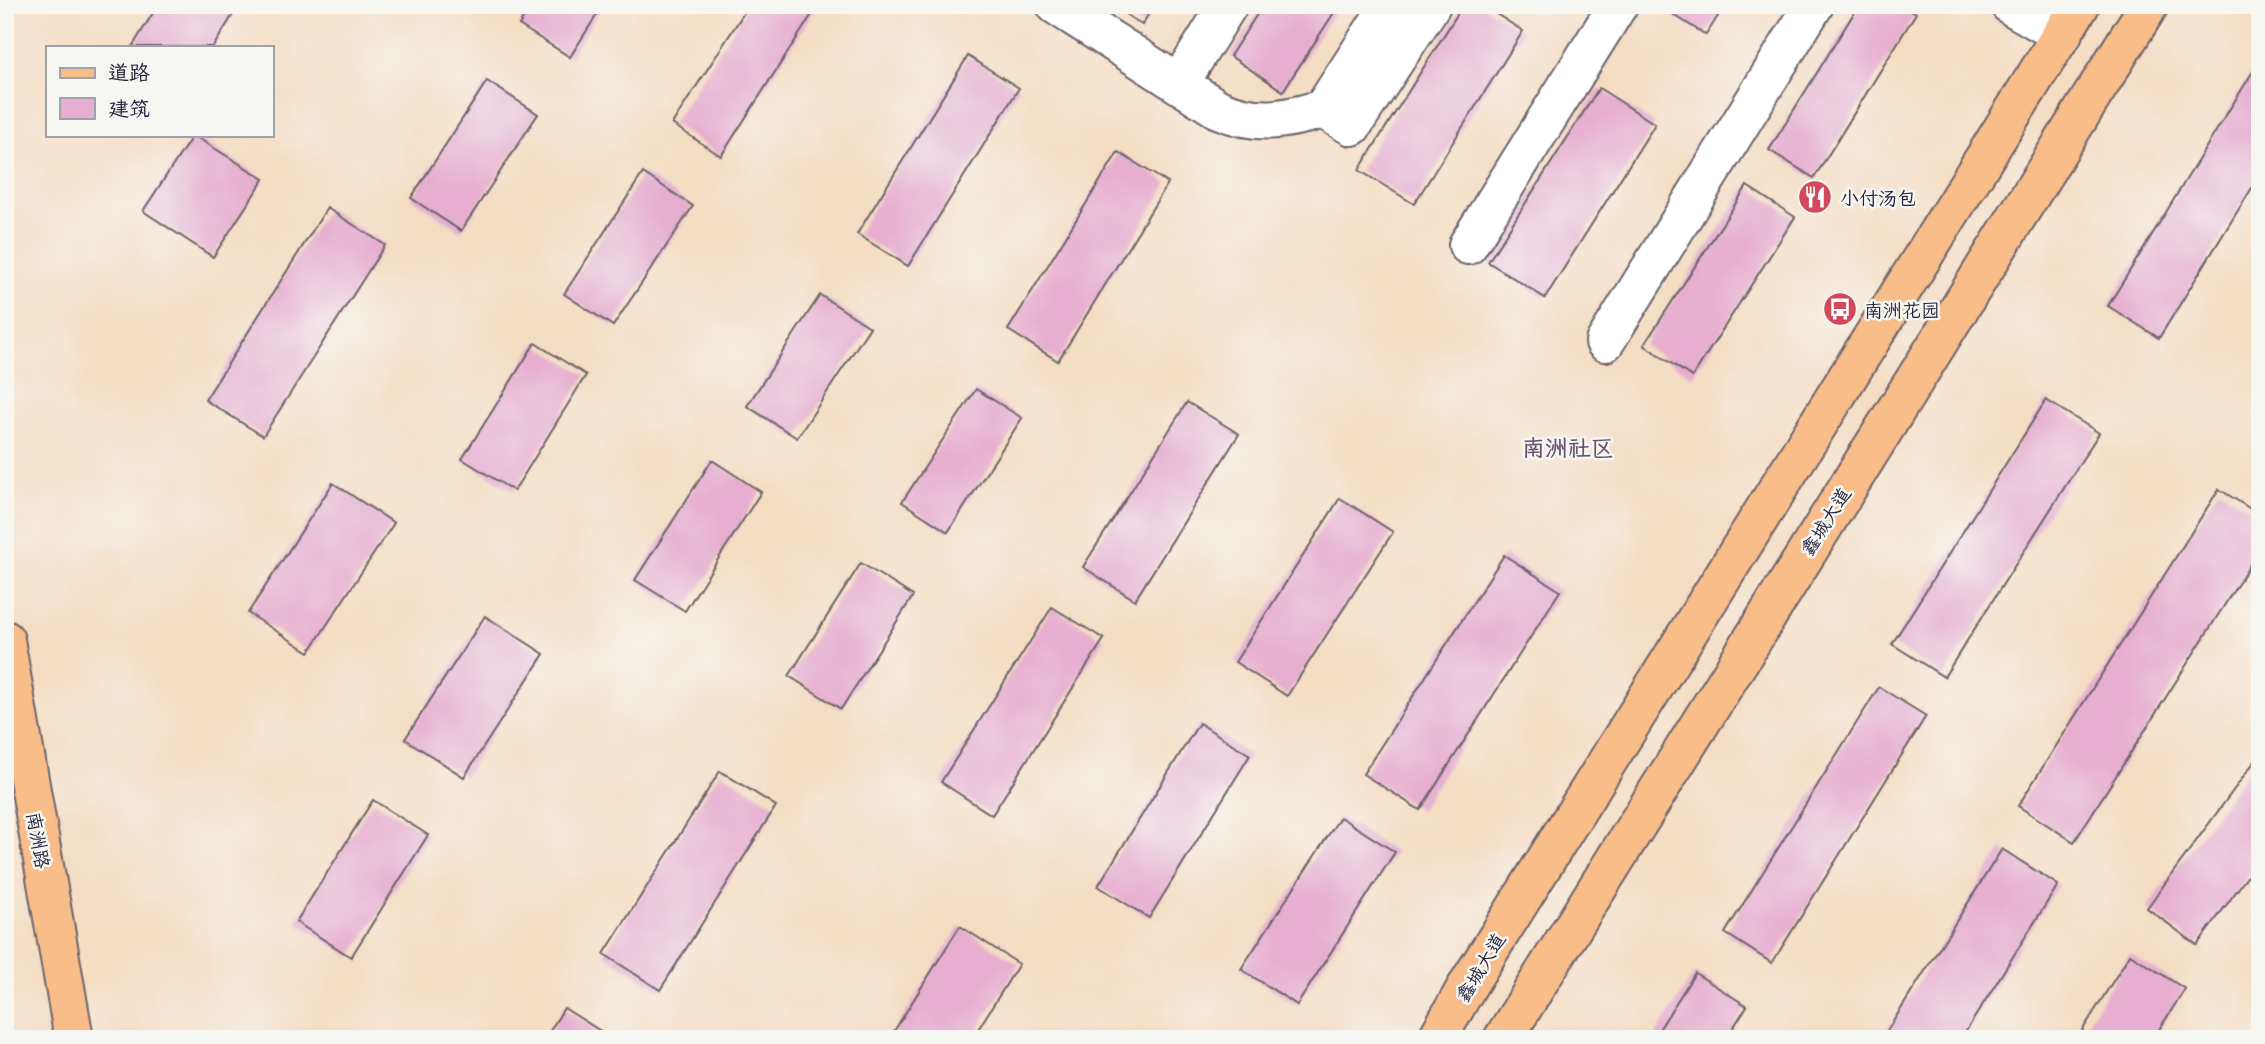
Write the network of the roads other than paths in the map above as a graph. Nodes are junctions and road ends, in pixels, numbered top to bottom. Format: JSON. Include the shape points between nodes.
{"nodes":[{"id":1,"x":1056,"y":5,"type":"edge"},
{"id":2,"x":1228,"y":5,"type":"edge"},
{"id":3,"x":1390,"y":5,"type":"edge"},
{"id":4,"x":1431,"y":5,"type":"edge"},
{"id":5,"x":1618,"y":5,"type":"edge"},
{"id":6,"x":1814,"y":5,"type":"edge"},
{"id":7,"x":2010,"y":5,"type":"edge"},
{"id":8,"x":2149,"y":5,"type":"edge"},
{"id":9,"x":2071,"y":14,"type":"edge"},
{"id":10,"x":1179,"y":84,"type":"junction"},
{"id":11,"x":1338,"y":118,"type":"junction"},
{"id":12,"x":1468,"y":245,"type":"dead end"},
{"id":13,"x":1605,"y":342,"type":"dead end"},
{"id":14,"x":5,"y":640,"type":"edge"},
{"id":15,"x":74,"y":1039,"type":"edge"},
{"id":16,"x":1437,"y":1039,"type":"edge"},
{"id":17,"x":1503,"y":1039,"type":"edge"}],
"edges":[{"from":1,"to":10,"type":"lane"},
{"from":2,"to":10,"type":"lane"},
{"from":3,"to":11,"type":"lane"},
{"from":4,"to":11,"type":"lane"},
{"from":5,"to":12,"type":"lane"},
{"from":6,"to":13,"type":"lane"},
{"from":7,"to":9,"type":"lane"},
{"from":8,"to":17,"type":"main road","name":"鑫城大道"},
{"from":9,"to":16,"type":"main road","name":"鑫城大道"},
{"from":10,"to":11,"type":"lane","via":[[1244,120]]},
{"from":14,"to":15,"type":"main road","name":"南洲路"}]}
